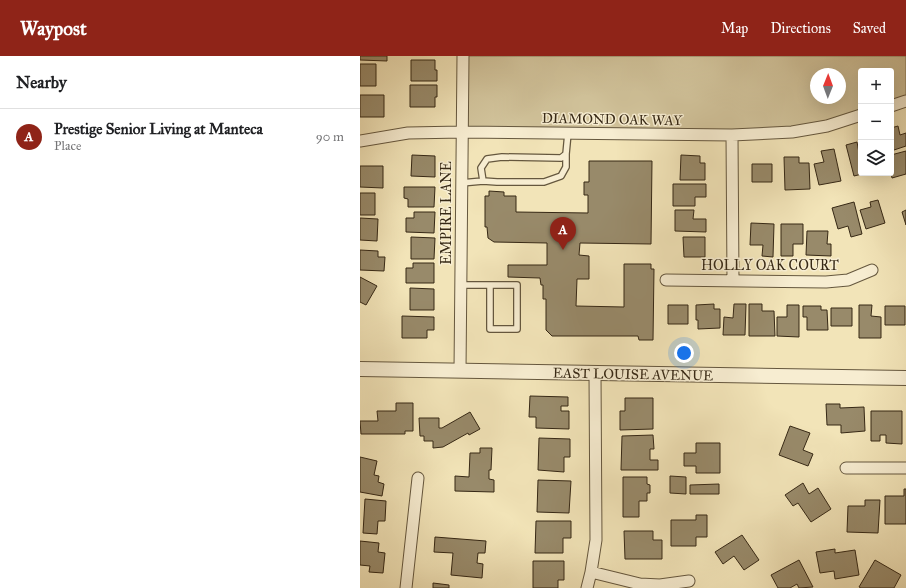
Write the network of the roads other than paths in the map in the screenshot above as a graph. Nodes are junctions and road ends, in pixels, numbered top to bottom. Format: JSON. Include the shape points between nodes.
{"nodes":[{"id":1,"x":463,"y":56,"type":"edge"},
{"id":2,"x":906,"y":101,"type":"edge"},
{"id":3,"x":894,"y":105,"type":"edge"},
{"id":4,"x":858,"y":116,"type":"edge"},
{"id":5,"x":462,"y":132,"type":"junction"},
{"id":6,"x":568,"y":133,"type":"junction"},
{"id":7,"x":732,"y":135,"type":"junction"},
{"id":8,"x":360,"y":141,"type":"edge"},
{"id":9,"x":566,"y":154,"type":"junction"},
{"id":10,"x":483,"y":180,"type":"junction"},
{"id":11,"x":461,"y":183,"type":"junction"},
{"id":12,"x":872,"y":270,"type":"dead end"},
{"id":13,"x":666,"y":280,"type":"dead end"},
{"id":14,"x":733,"y":281,"type":"junction"},
{"id":15,"x":461,"y":285,"type":"junction"},
{"id":16,"x":490,"y":285,"type":"junction"},
{"id":17,"x":360,"y":369,"type":"edge"},
{"id":18,"x":460,"y":371,"type":"junction"},
{"id":19,"x":595,"y":374,"type":"junction"},
{"id":20,"x":906,"y":378,"type":"edge"},
{"id":21,"x":846,"y":468,"type":"dead end"},
{"id":22,"x":906,"y":468,"type":"edge"},
{"id":23,"x":418,"y":478,"type":"dead end"},
{"id":24,"x":591,"y":572,"type":"junction"},
{"id":25,"x":689,"y":581,"type":"dead end"},
{"id":26,"x":406,"y":588,"type":"edge"},
{"id":27,"x":586,"y":588,"type":"edge"}],
"edges":[{"from":1,"to":5,"type":"street","name":"EMPIRE LANE"},
{"from":2,"to":3,"type":"street"},
{"from":4,"to":7,"type":"street","name":"DIAMOND OAK WAY","via":[[827,126],[792,132]]},
{"from":5,"to":6,"type":"street","name":"DIAMOND OAK WAY"},
{"from":5,"to":8,"type":"street","name":"DIAMOND OAK WAY","via":[[408,133]]},
{"from":5,"to":11,"type":"street","name":"EMPIRE LANE"},
{"from":6,"to":7,"type":"street","name":"DIAMOND OAK WAY"},
{"from":6,"to":9,"type":"lane"},
{"from":7,"to":14,"type":"street"},
{"from":9,"to":10,"type":"lane","via":[[566,167],[562,176],[544,182]]},
{"from":9,"to":10,"type":"lane","via":[[561,158],[487,159],[481,168]]},
{"from":10,"to":11,"type":"lane"},
{"from":11,"to":15,"type":"street","name":"EMPIRE LANE"},
{"from":12,"to":14,"type":"street","name":"HOLLY OAK COURT","via":[[848,280],[826,282]]},
{"from":13,"to":14,"type":"street","name":"HOLLY OAK COURT"},
{"from":15,"to":16,"type":"lane"},
{"from":15,"to":18,"type":"street","name":"EMPIRE LANE"},
{"from":16,"to":16,"type":"lane","via":[[517,285],[517,329],[490,329]]},
{"from":17,"to":18,"type":"street","name":"EAST LOUISE AVENUE"},
{"from":18,"to":19,"type":"street","name":"EAST LOUISE AVENUE"},
{"from":19,"to":20,"type":"street","name":"EAST LOUISE AVENUE"},
{"from":19,"to":24,"type":"street","via":[[596,540]]},
{"from":21,"to":22,"type":"street"},
{"from":23,"to":26,"type":"street"},
{"from":24,"to":25,"type":"street","via":[[640,584],[660,585]]},
{"from":24,"to":27,"type":"street"}]}
